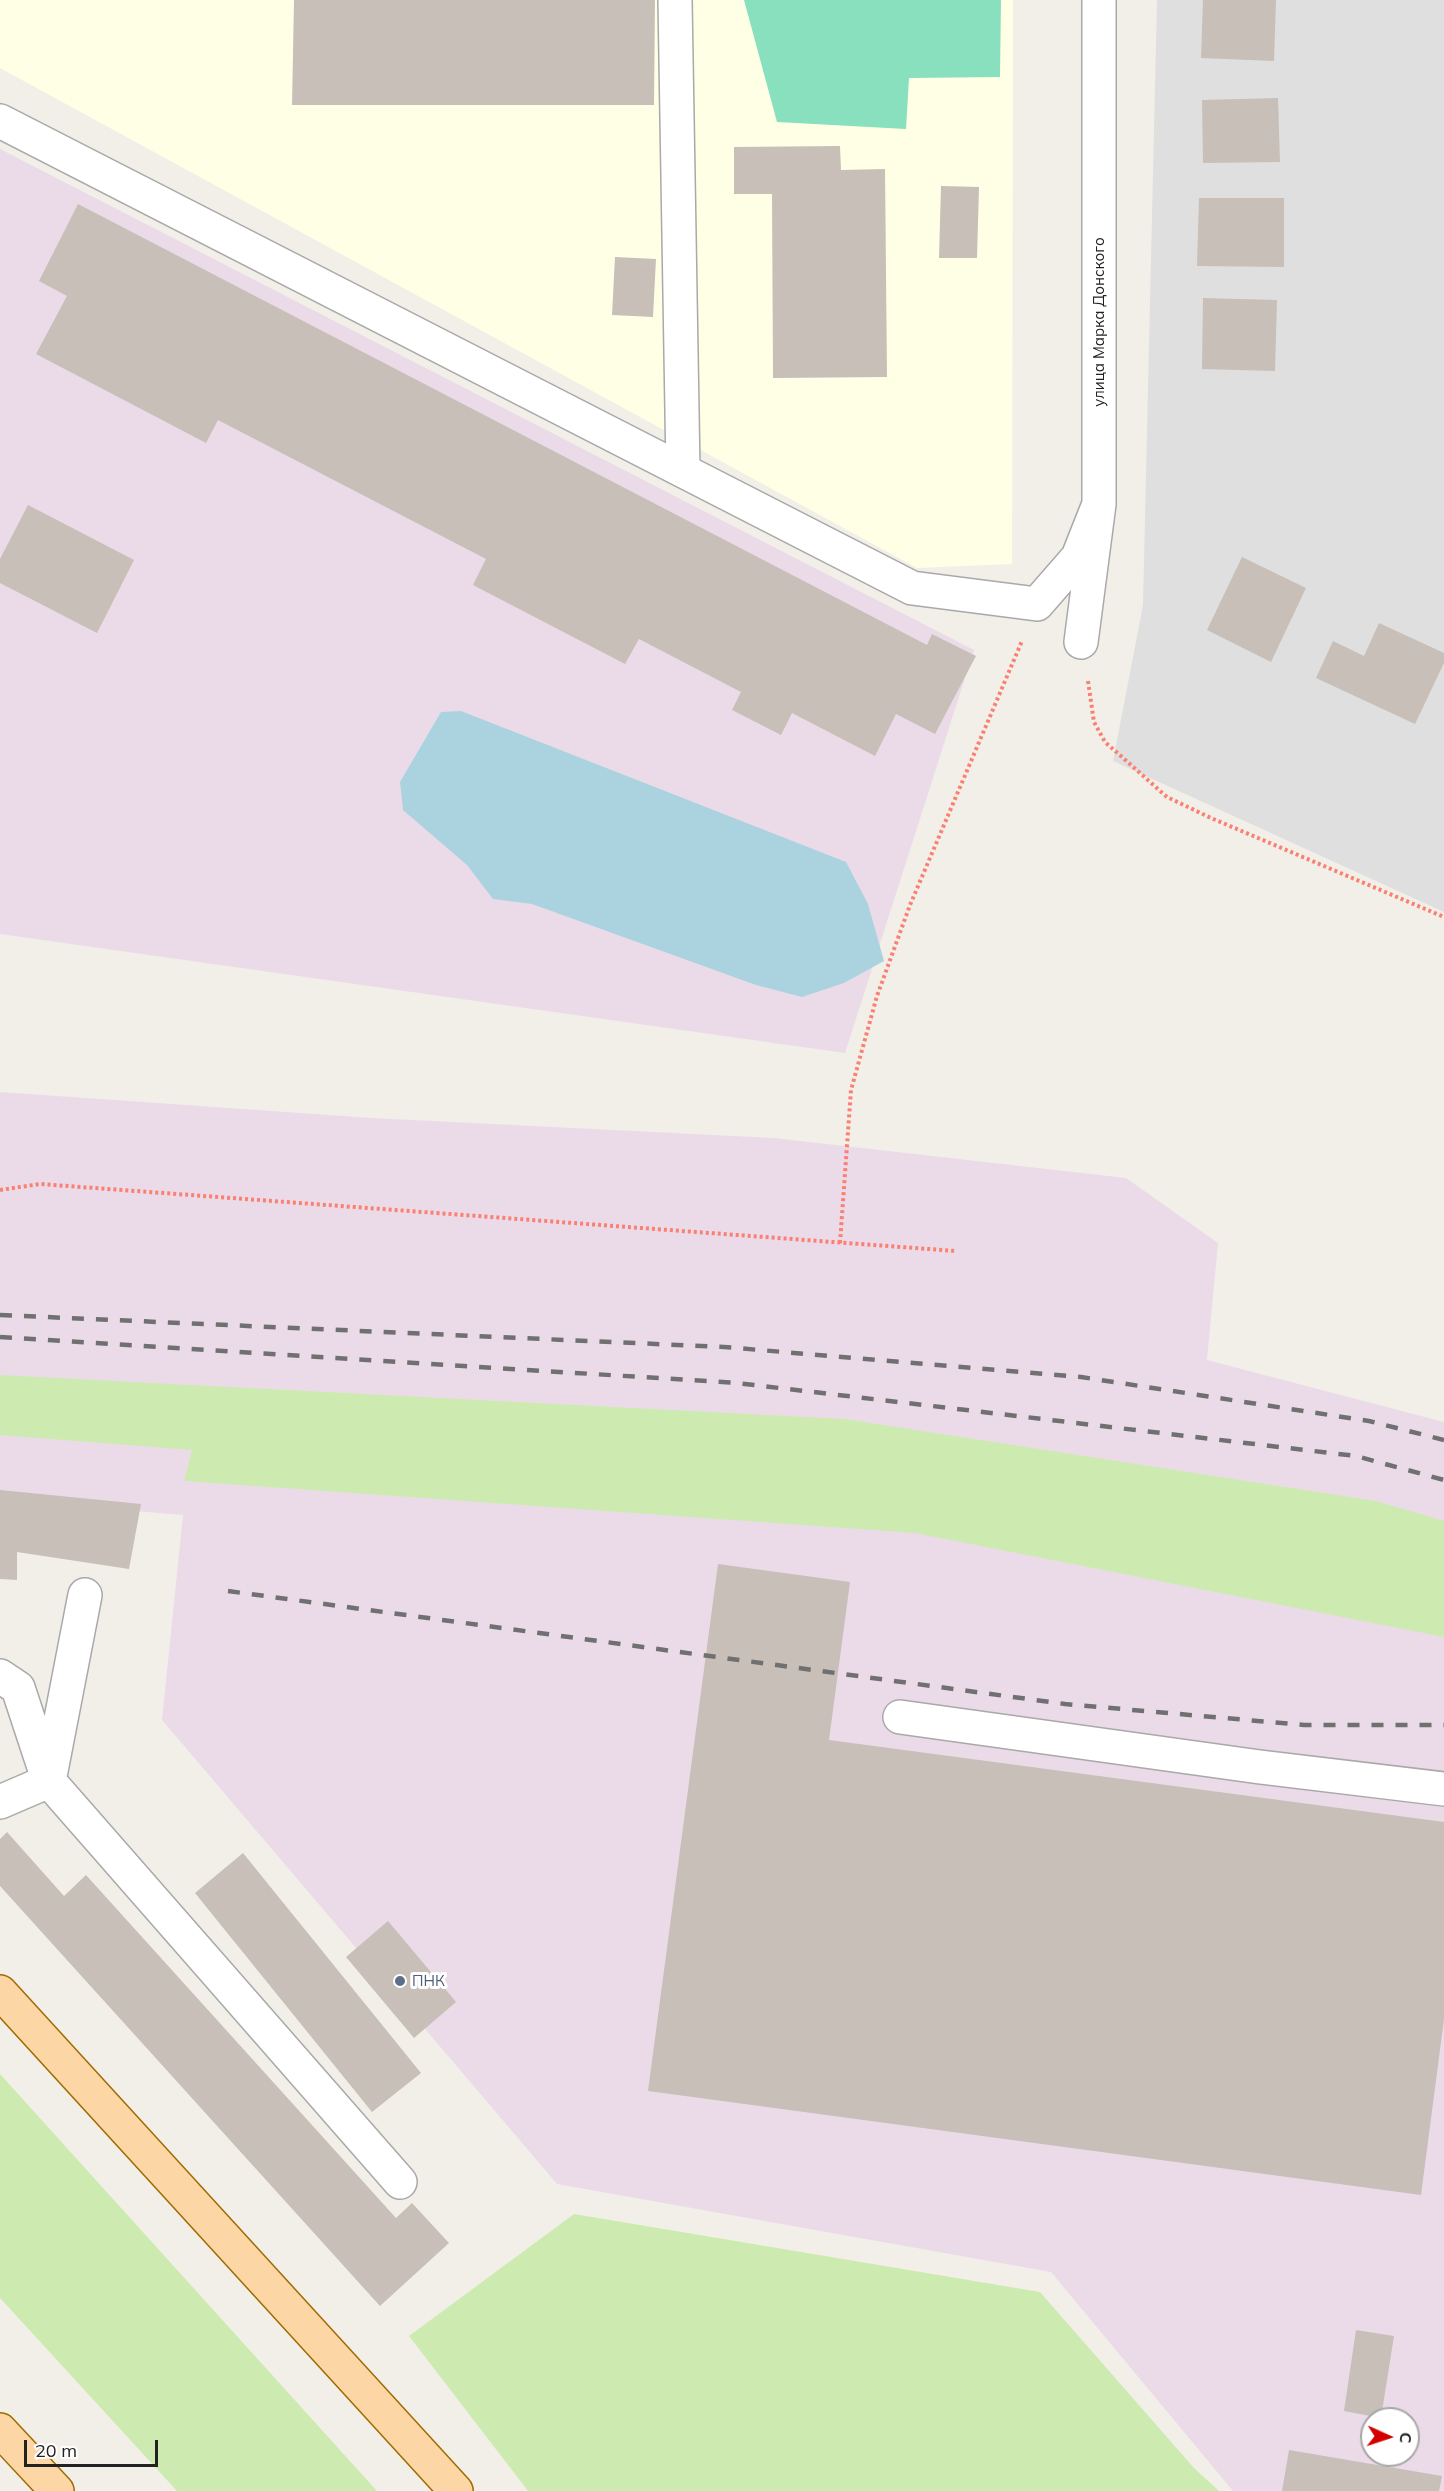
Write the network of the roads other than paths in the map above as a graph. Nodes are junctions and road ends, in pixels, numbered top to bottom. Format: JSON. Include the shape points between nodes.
{"nodes":[{"id":1,"x":675,"y":0,"type":"edge"},
{"id":2,"x":1099,"y":0,"type":"edge"},
{"id":3,"x":0,"y":121,"type":"edge"},
{"id":4,"x":682,"y":470,"type":"junction"},
{"id":5,"x":1099,"y":504,"type":"junction"},
{"id":6,"x":1082,"y":642,"type":"road end"},
{"id":7,"x":85,"y":1595,"type":"dead end"},
{"id":8,"x":0,"y":1676,"type":"edge"},
{"id":9,"x":900,"y":1717,"type":"dead end"},
{"id":10,"x":49,"y":1781,"type":"junction"},
{"id":11,"x":1444,"y":1789,"type":"edge"},
{"id":12,"x":0,"y":1802,"type":"edge"},
{"id":13,"x":0,"y":1992,"type":"edge"},
{"id":14,"x":400,"y":2182,"type":"dead end"},
{"id":15,"x":0,"y":2430,"type":"edge"},
{"id":16,"x":57,"y":2491,"type":"edge"},
{"id":17,"x":456,"y":2491,"type":"edge"}],
"edges":[{"from":1,"to":4,"type":"street"},
{"from":2,"to":5,"type":"street","name":"улица Марка Донского"},
{"from":3,"to":4,"type":"street"},
{"from":4,"to":5,"type":"street","via":[[912,588],[1037,604],[1078,557]]},
{"from":5,"to":6,"type":"street","name":"улица Марка Донского"},
{"from":7,"to":10,"type":"street"},
{"from":8,"to":10,"type":"street","via":[[18,1688]]},
{"from":9,"to":11,"type":"street"},
{"from":10,"to":12,"type":"street"},
{"from":10,"to":14,"type":"street"},
{"from":13,"to":17,"type":"main road"},
{"from":15,"to":16,"type":"main road"}]}
